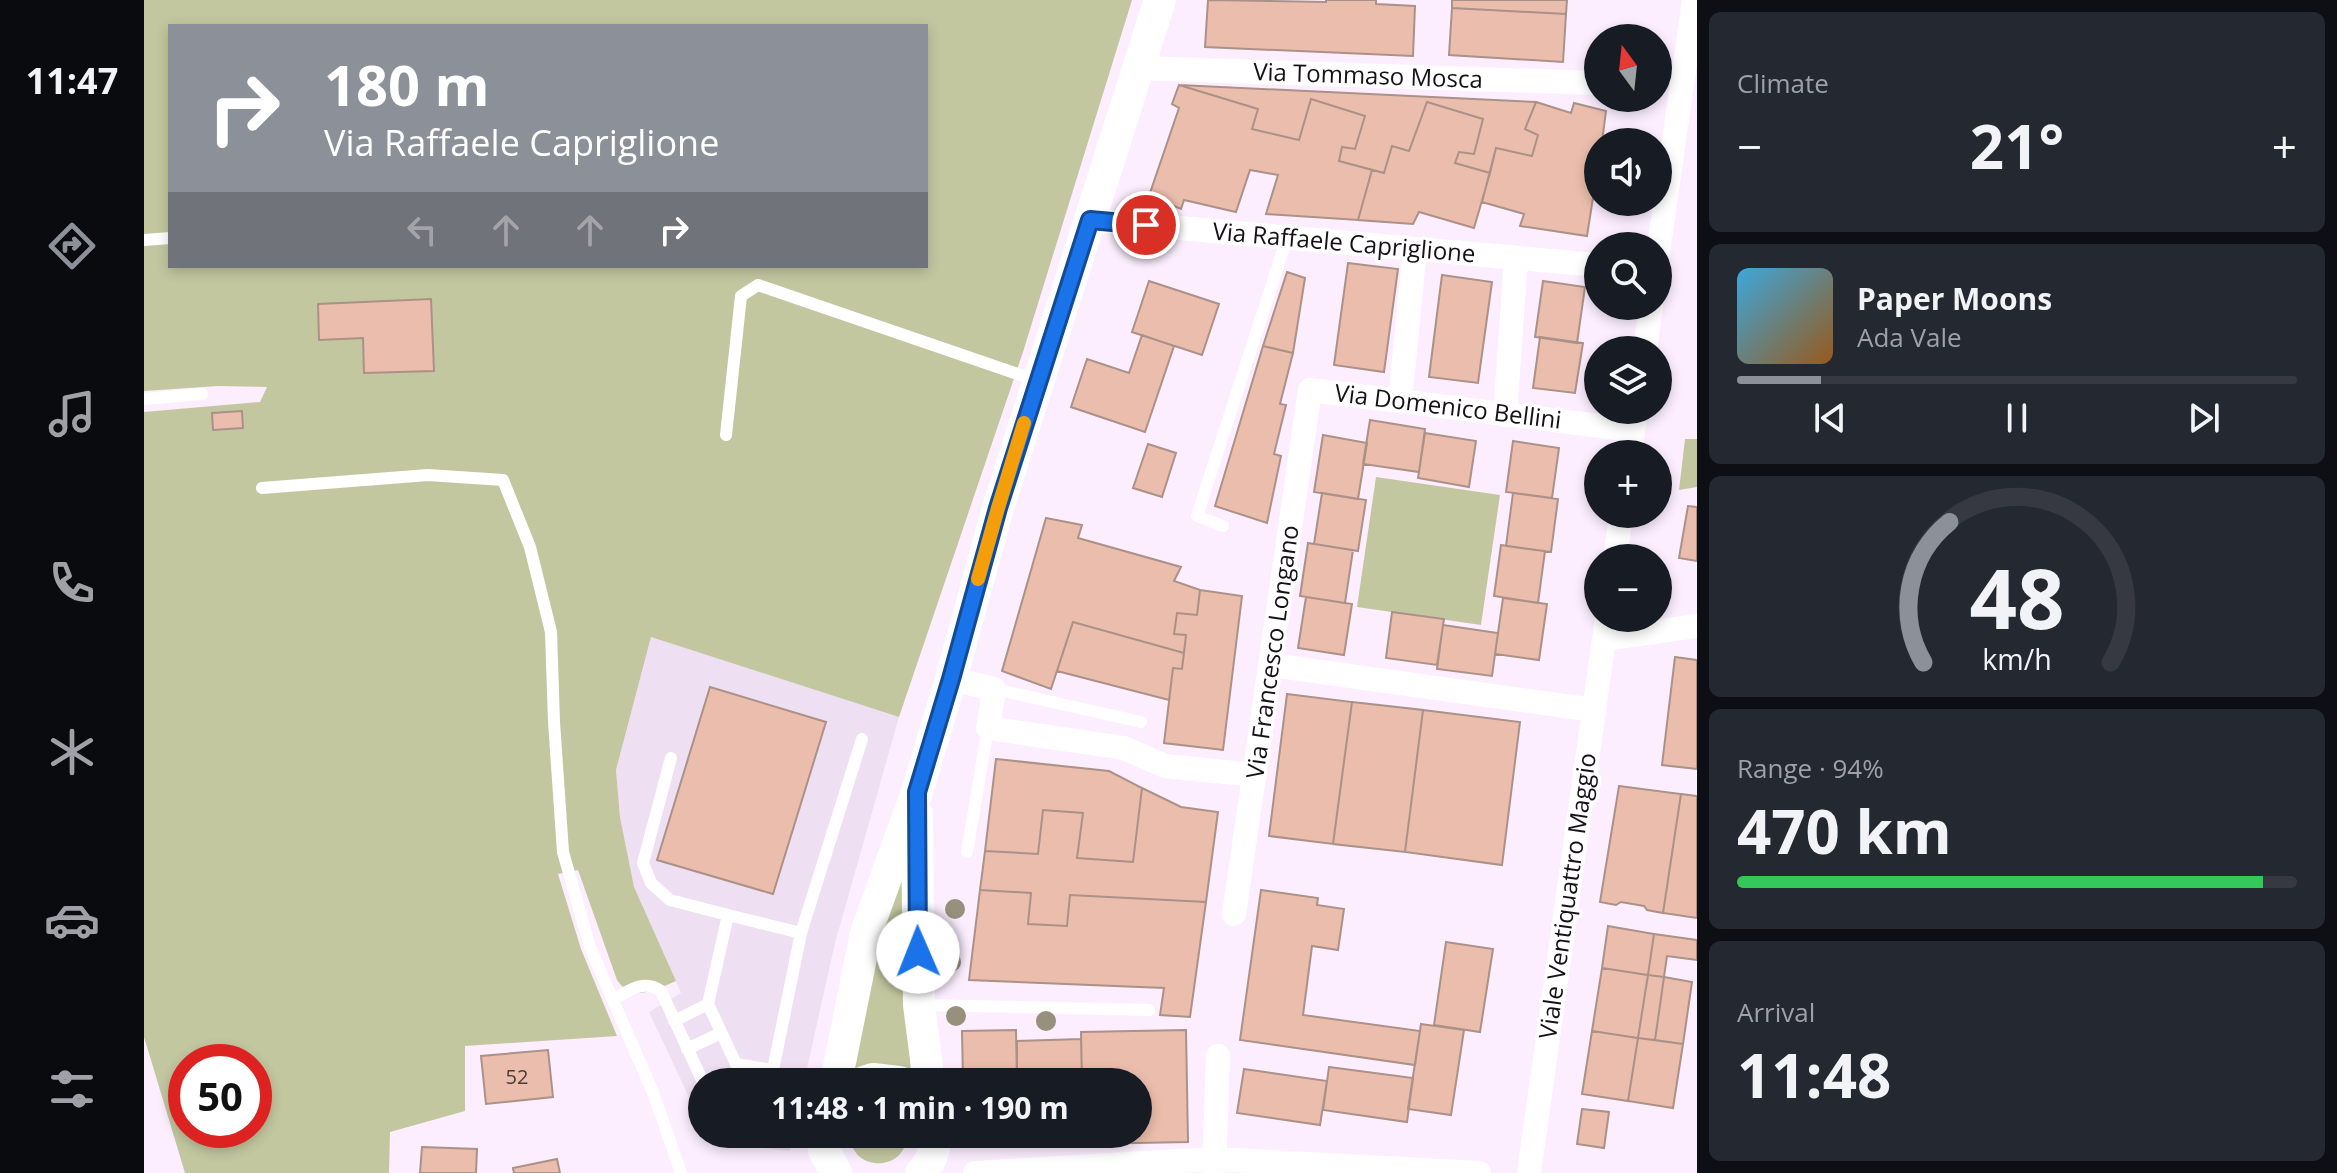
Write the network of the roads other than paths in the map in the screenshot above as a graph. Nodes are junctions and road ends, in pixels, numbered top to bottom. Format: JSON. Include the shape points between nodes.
{"nodes":[{"id":1,"x":1160,"y":0,"type":"edge"},
{"id":2,"x":1694,"y":0,"type":"edge"},
{"id":3,"x":1138,"y":68,"type":"junction"},
{"id":4,"x":1584,"y":83,"type":"edge"},
{"id":5,"x":1679,"y":85,"type":"edge"},
{"id":6,"x":1090,"y":220,"type":"junction"},
{"id":7,"x":1661,"y":232,"type":"edge"},
{"id":8,"x":168,"y":238,"type":"edge"},
{"id":9,"x":1287,"y":238,"type":"junction"},
{"id":10,"x":144,"y":240,"type":"edge"},
{"id":11,"x":1415,"y":249,"type":"junction"},
{"id":12,"x":1516,"y":258,"type":"junction"},
{"id":13,"x":1584,"y":264,"type":"edge"},
{"id":14,"x":1038,"y":381,"type":"junction"},
{"id":15,"x":1310,"y":390,"type":"joint"},
{"id":16,"x":202,"y":394,"type":"dead end"},
{"id":17,"x":144,"y":399,"type":"edge"},
{"id":18,"x":1400,"y":401,"type":"junction"},
{"id":19,"x":1505,"y":415,"type":"junction"},
{"id":20,"x":1633,"y":431,"type":"edge"},
{"id":21,"x":726,"y":435,"type":"dead end"},
{"id":22,"x":262,"y":488,"type":"dead end"},
{"id":23,"x":1223,"y":526,"type":"dead end"},
{"id":24,"x":1697,"y":626,"type":"edge"},
{"id":25,"x":1672,"y":627,"type":"edge"},
{"id":26,"x":1605,"y":632,"type":"edge"},
{"id":27,"x":1271,"y":665,"type":"junction"},
{"id":28,"x":951,"y":679,"type":"junction"},
{"id":29,"x":994,"y":689,"type":"junction"},
{"id":30,"x":1594,"y":710,"type":"junction"},
{"id":31,"x":1141,"y":722,"type":"dead end"},
{"id":32,"x":988,"y":728,"type":"junction"},
{"id":33,"x":862,"y":739,"type":"dead end"},
{"id":34,"x":671,"y":758,"type":"dead end"},
{"id":35,"x":1255,"y":775,"type":"junction"},
{"id":36,"x":917,"y":792,"type":"junction"},
{"id":37,"x":967,"y":852,"type":"dead end"},
{"id":38,"x":1234,"y":914,"type":"dead end"},
{"id":39,"x":728,"y":915,"type":"junction"},
{"id":40,"x":801,"y":933,"type":"junction"},
{"id":41,"x":614,"y":999,"type":"junction"},
{"id":42,"x":708,"y":1004,"type":"junction"},
{"id":43,"x":919,"y":1005,"type":"junction"},
{"id":44,"x":1149,"y":1010,"type":"dead end"},
{"id":45,"x":674,"y":1021,"type":"junction"},
{"id":46,"x":721,"y":1033,"type":"junction"},
{"id":47,"x":687,"y":1049,"type":"junction"},
{"id":48,"x":1218,"y":1056,"type":"dead end"},
{"id":49,"x":696,"y":1068,"type":"edge"},
{"id":50,"x":839,"y":1068,"type":"edge"},
{"id":51,"x":927,"y":1068,"type":"edge"},
{"id":52,"x":1213,"y":1166,"type":"edge"},
{"id":53,"x":681,"y":1173,"type":"edge"},
{"id":54,"x":975,"y":1173,"type":"edge"},
{"id":55,"x":1479,"y":1173,"type":"edge"},
{"id":56,"x":1529,"y":1173,"type":"edge"}],
"edges":[{"from":1,"to":3,"type":"main road"},
{"from":2,"to":5,"type":"street"},
{"from":3,"to":4,"type":"street","name":"Via Tommaso Mosca"},
{"from":3,"to":6,"type":"main road"},
{"from":5,"to":7,"type":"street"},
{"from":6,"to":9,"type":"street","name":"Via Raffaele Capriglione"},
{"from":6,"to":14,"type":"main road"},
{"from":8,"to":10,"type":"lane"},
{"from":9,"to":11,"type":"street","name":"Via Raffaele Capriglione"},
{"from":9,"to":23,"type":"lane","via":[[1197,516]]},
{"from":11,"to":12,"type":"street","name":"Via Raffaele Capriglione"},
{"from":11,"to":18,"type":"street"},
{"from":12,"to":13,"type":"street","name":"Via Raffaele Capriglione"},
{"from":12,"to":19,"type":"street"},
{"from":14,"to":21,"type":"lane","via":[[758,285],[741,296]]},
{"from":14,"to":28,"type":"main road"},
{"from":15,"to":18,"type":"street","name":"Via Domenico Bellini"},
{"from":15,"to":27,"type":"street","name":"Via Francesco Longano"},
{"from":16,"to":17,"type":"lane"},
{"from":18,"to":19,"type":"street","name":"Via Domenico Bellini"},
{"from":19,"to":20,"type":"street","name":"Via Domenico Bellini"},
{"from":22,"to":41,"type":"lane","via":[[428,475],[503,480],[530,547],[551,632],[563,852],[590,947]]},
{"from":24,"to":25,"type":"street"},
{"from":26,"to":30,"type":"street","name":"Viale Ventiquattro Maggio"},
{"from":27,"to":30,"type":"street"},
{"from":27,"to":35,"type":"street","name":"Via Francesco Longano"},
{"from":28,"to":29,"type":"street"},
{"from":28,"to":36,"type":"main road"},
{"from":29,"to":31,"type":"lane"},
{"from":29,"to":32,"type":"street"},
{"from":30,"to":56,"type":"street","name":"Viale Ventiquattro Maggio"},
{"from":32,"to":35,"type":"street","via":[[1124,748],[1165,766]]},
{"from":32,"to":37,"type":"lane"},
{"from":33,"to":40,"type":"lane"},
{"from":34,"to":39,"type":"lane","via":[[643,863],[651,883],[670,900]]},
{"from":35,"to":38,"type":"street","name":"Via Francesco Longano"},
{"from":36,"to":43,"type":"main road"},
{"from":36,"to":50,"type":"main road","via":[[866,933]]},
{"from":39,"to":40,"type":"lane"},
{"from":39,"to":42,"type":"lane"},
{"from":40,"to":46,"type":"lane","via":[[773,1070],[736,1064]]},
{"from":41,"to":45,"type":"lane","via":[[644,984],[654,986]]},
{"from":41,"to":53,"type":"lane"},
{"from":42,"to":45,"type":"lane"},
{"from":42,"to":46,"type":"lane"},
{"from":43,"to":44,"type":"lane"},
{"from":43,"to":51,"type":"main road"},
{"from":45,"to":47,"type":"lane"},
{"from":46,"to":47,"type":"lane"},
{"from":47,"to":49,"type":"lane"},
{"from":48,"to":52,"type":"street"},
{"from":52,"to":54,"type":"street"},
{"from":52,"to":55,"type":"street"}]}
